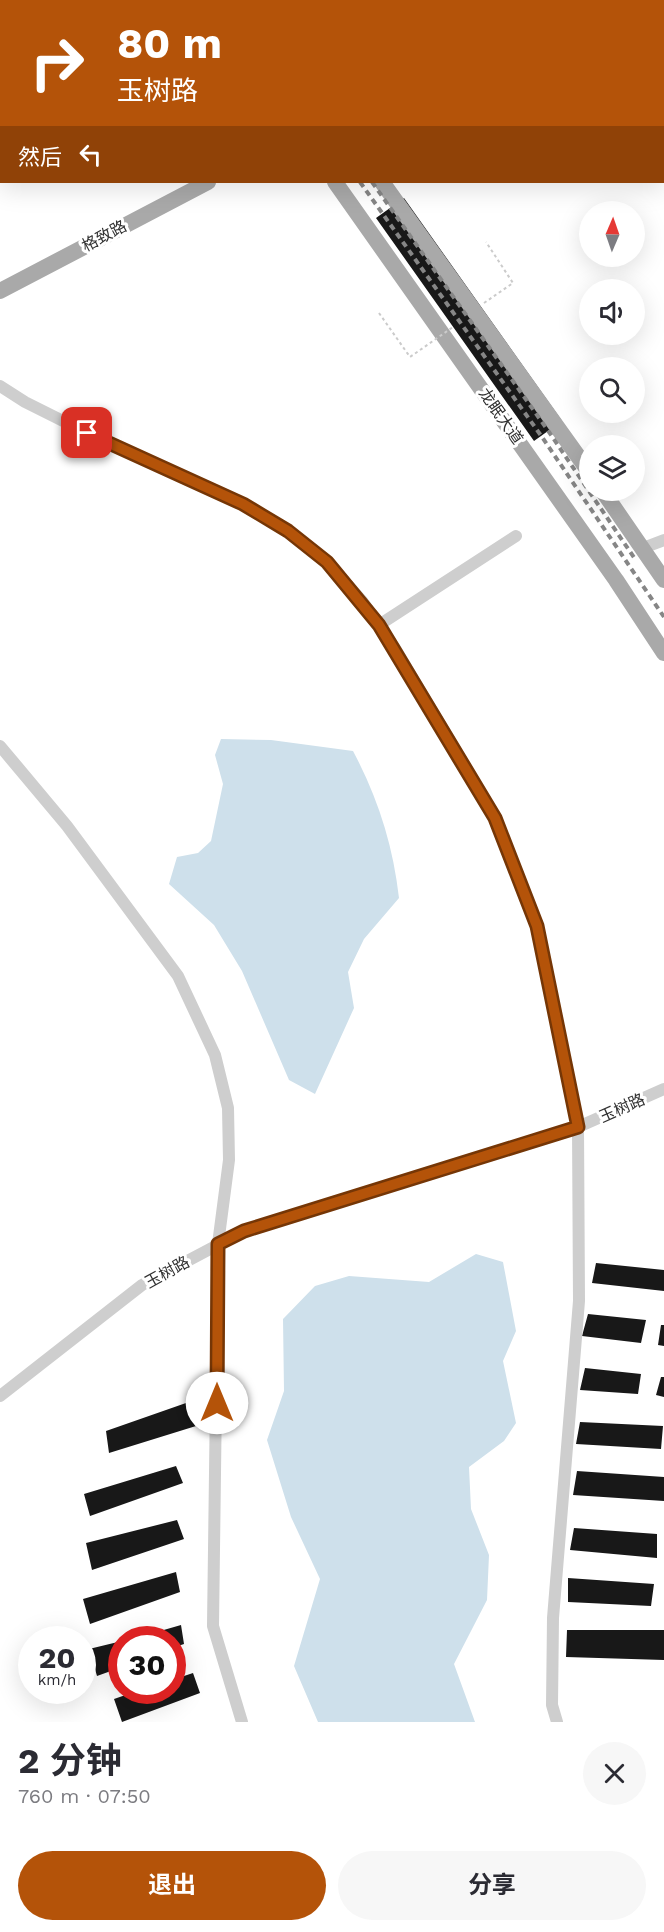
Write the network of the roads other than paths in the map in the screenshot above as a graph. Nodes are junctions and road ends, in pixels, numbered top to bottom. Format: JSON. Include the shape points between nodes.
{"nodes":[{"id":1,"x":206,"y":183,"type":"edge"},
{"id":2,"x":337,"y":183,"type":"edge"},
{"id":3,"x":383,"y":183,"type":"edge"},
{"id":4,"x":0,"y":291,"type":"edge"},
{"id":5,"x":0,"y":386,"type":"edge"},
{"id":6,"x":579,"y":458,"type":"edge"},
{"id":7,"x":610,"y":501,"type":"edge"},
{"id":8,"x":516,"y":536,"type":"dead end"},
{"id":9,"x":664,"y":540,"type":"edge"},
{"id":10,"x":643,"y":549,"type":"junction"},
{"id":11,"x":664,"y":580,"type":"edge"},
{"id":12,"x":379,"y":625,"type":"junction"},
{"id":13,"x":664,"y":652,"type":"edge"},
{"id":14,"x":0,"y":746,"type":"edge"},
{"id":15,"x":664,"y":1089,"type":"edge"},
{"id":16,"x":578,"y":1127,"type":"junction"},
{"id":17,"x":218,"y":1244,"type":"junction"},
{"id":18,"x":0,"y":1396,"type":"edge"},
{"id":19,"x":242,"y":1722,"type":"edge"},
{"id":20,"x":557,"y":1722,"type":"edge"}],
"edges":[{"from":1,"to":4,"type":"main road","name":"格致路"},
{"from":2,"to":13,"type":"main road","name":"龙眠大道"},
{"from":3,"to":6,"type":"main road"},
{"from":5,"to":12,"type":"street","via":[[87,433],[243,504],[288,531],[327,562]]},
{"from":7,"to":10,"type":"main road"},
{"from":8,"to":12,"type":"street"},
{"from":9,"to":10,"type":"street"},
{"from":10,"to":11,"type":"main road"},
{"from":12,"to":16,"type":"street","via":[[495,818],[537,926]]},
{"from":14,"to":17,"type":"street","via":[[67,826],[178,976],[214,1055],[228,1108],[228,1160]]},
{"from":15,"to":16,"type":"street","name":"玉树路"},
{"from":16,"to":17,"type":"street","name":"玉树路","via":[[244,1231]]},
{"from":16,"to":20,"type":"street","via":[[579,1301],[553,1618],[552,1705]]},
{"from":17,"to":18,"type":"street","name":"玉树路","via":[[142,1285]]},
{"from":17,"to":19,"type":"street","via":[[213,1626]]}]}
